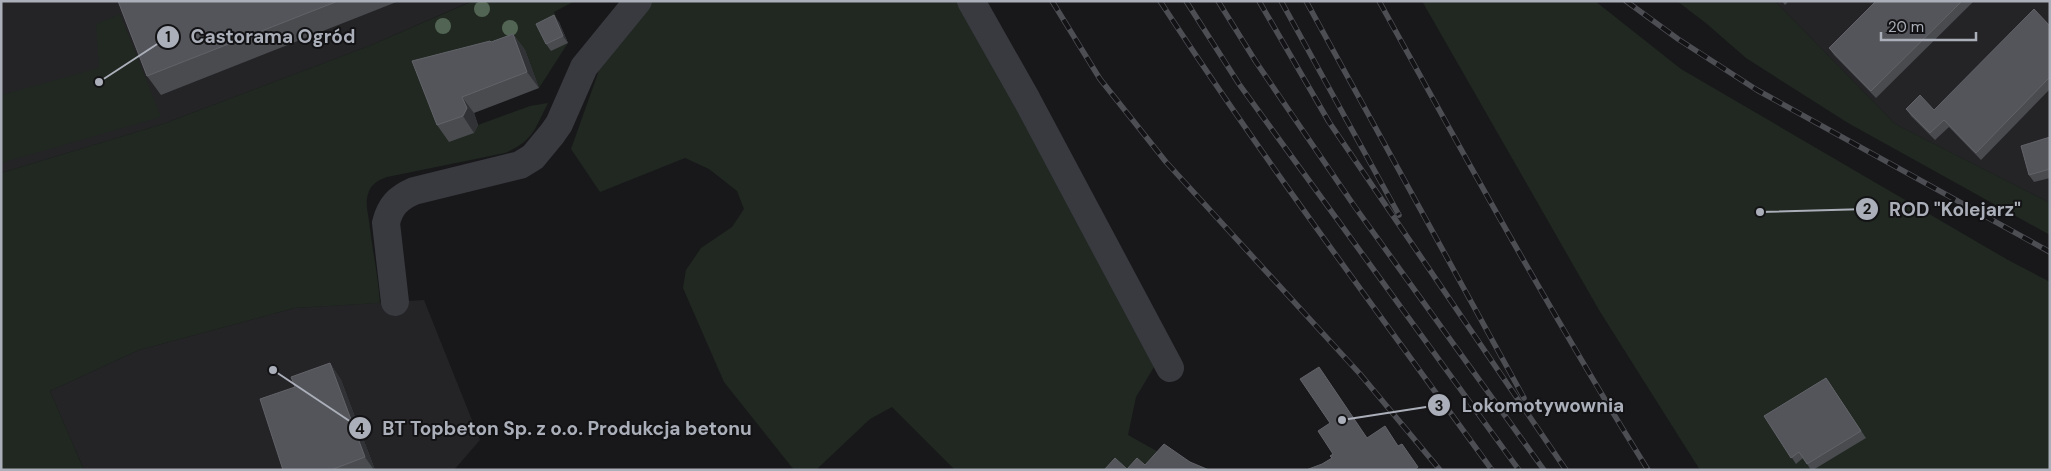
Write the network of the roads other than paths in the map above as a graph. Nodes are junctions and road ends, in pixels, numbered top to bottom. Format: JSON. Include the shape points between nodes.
{"nodes":[{"id":1,"x":638,"y":1,"type":"edge"},
{"id":2,"x":971,"y":1,"type":"edge"},
{"id":3,"x":395,"y":302,"type":"dead end"},
{"id":4,"x":1170,"y":368,"type":"dead end"}],
"edges":[{"from":1,"to":3,"type":"lane","via":[[584,68],[559,124],[533,157],[520,165],[414,191],[394,203],[386,223]]},
{"from":2,"to":4,"type":"lane"}]}
